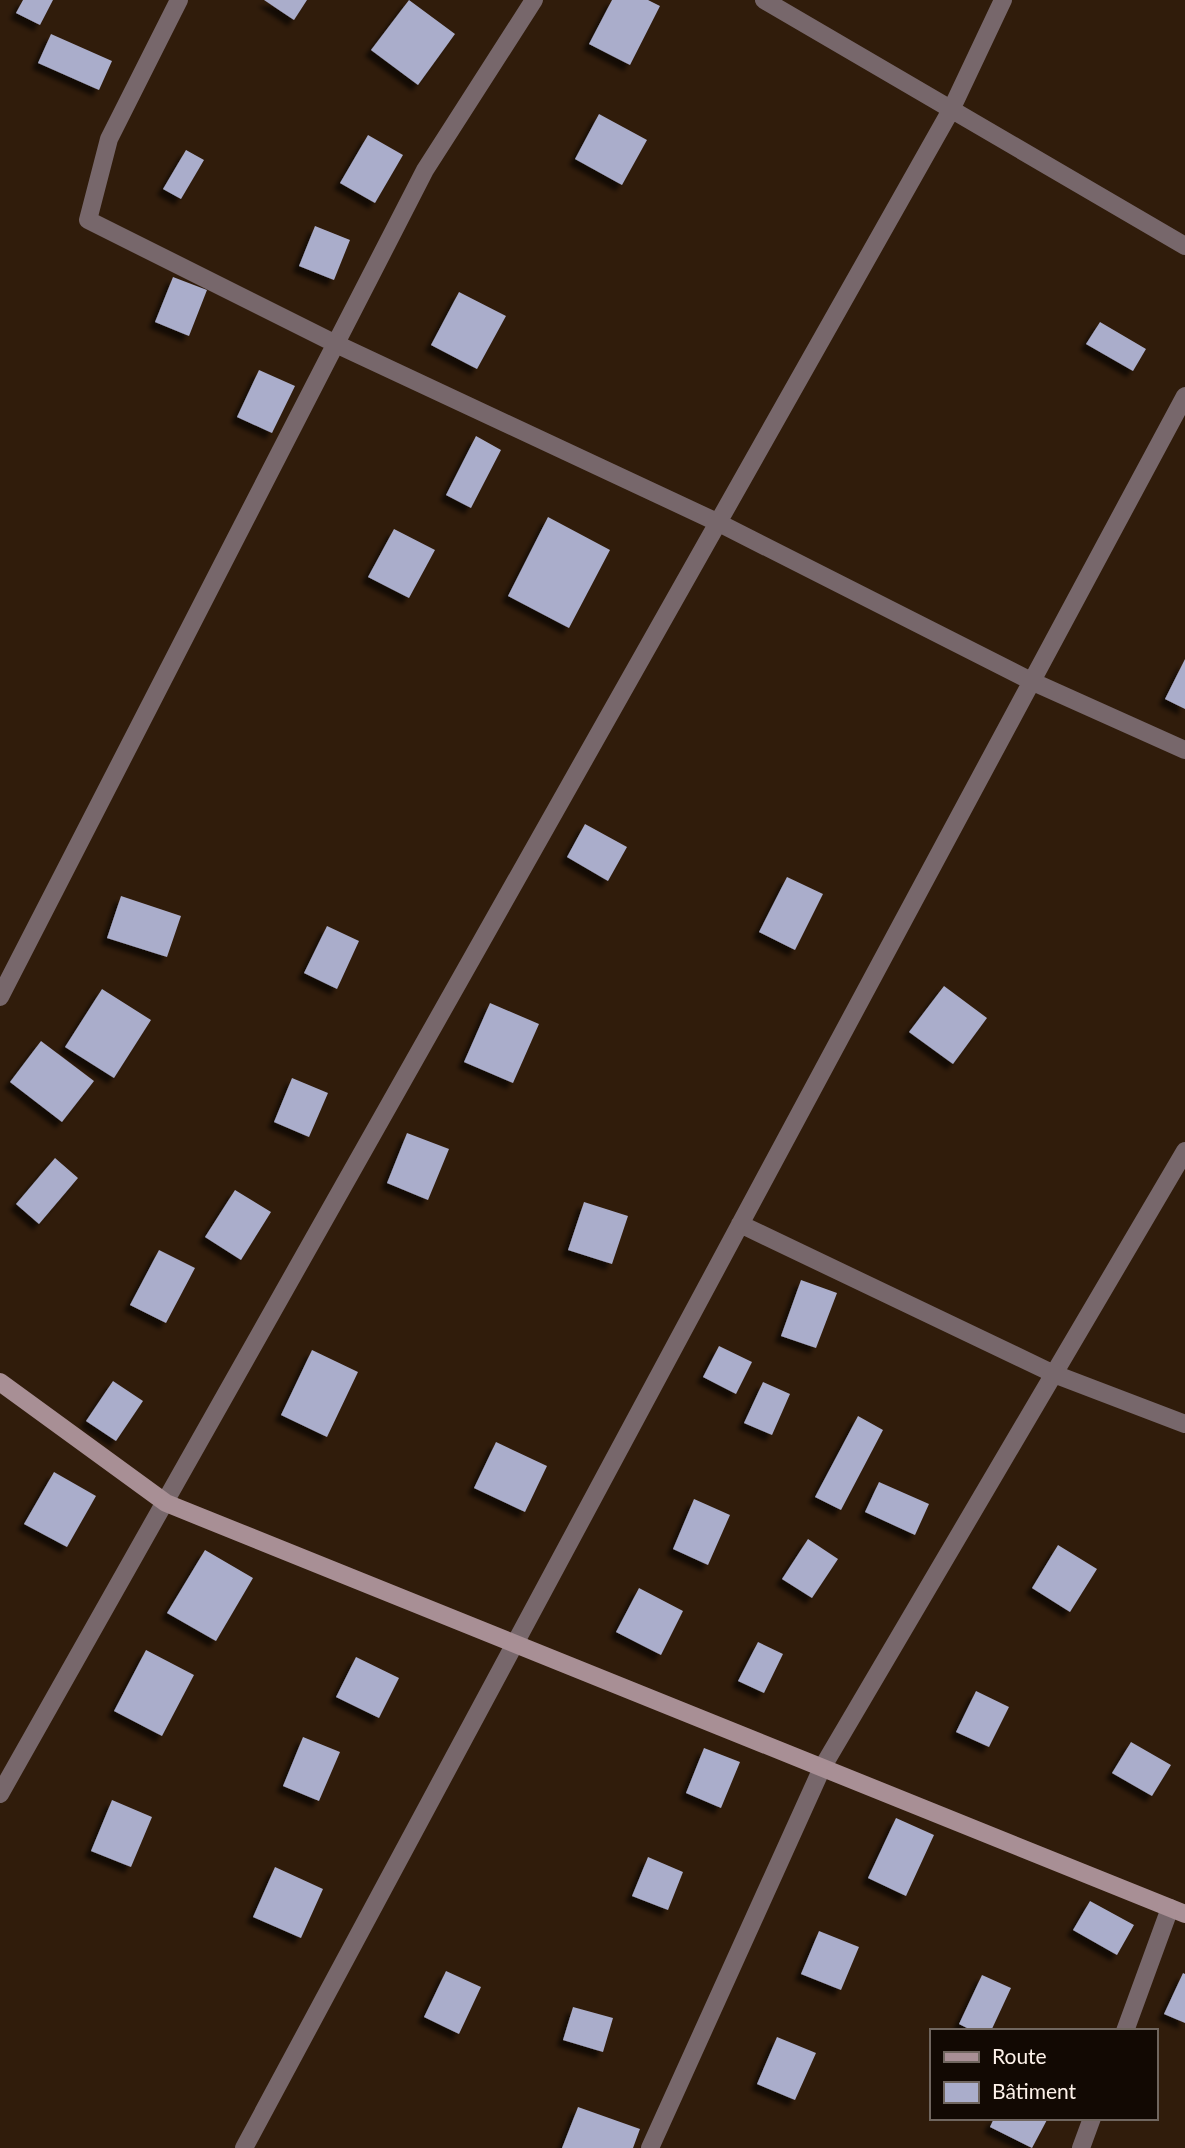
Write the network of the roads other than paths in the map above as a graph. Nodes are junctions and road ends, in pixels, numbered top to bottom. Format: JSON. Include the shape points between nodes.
{"nodes":[{"id":1,"x":179,"y":0,"type":"edge"},
{"id":2,"x":534,"y":0,"type":"edge"},
{"id":3,"x":764,"y":0,"type":"edge"},
{"id":4,"x":1003,"y":0,"type":"edge"},
{"id":5,"x":951,"y":110,"type":"junction"},
{"id":6,"x":1185,"y":246,"type":"edge"},
{"id":7,"x":336,"y":344,"type":"junction"},
{"id":8,"x":1185,"y":396,"type":"edge"},
{"id":9,"x":719,"y":523,"type":"junction"},
{"id":10,"x":1031,"y":681,"type":"junction"},
{"id":11,"x":1185,"y":750,"type":"edge"},
{"id":12,"x":0,"y":997,"type":"edge"},
{"id":13,"x":1185,"y":1151,"type":"edge"},
{"id":14,"x":740,"y":1224,"type":"junction"},
{"id":15,"x":1054,"y":1374,"type":"junction"},
{"id":16,"x":0,"y":1382,"type":"edge"},
{"id":17,"x":1185,"y":1424,"type":"edge"},
{"id":18,"x":166,"y":1503,"type":"junction"},
{"id":19,"x":514,"y":1643,"type":"junction"},
{"id":20,"x":822,"y":1768,"type":"junction"},
{"id":21,"x":0,"y":1794,"type":"edge"},
{"id":22,"x":1178,"y":1912,"type":"edge"},
{"id":23,"x":1126,"y":2029,"type":"edge"},
{"id":24,"x":1091,"y":2120,"type":"edge"},
{"id":25,"x":244,"y":2148,"type":"edge"},
{"id":26,"x":650,"y":2148,"type":"edge"},
{"id":27,"x":1081,"y":2148,"type":"edge"}],
"edges":[{"from":1,"to":7,"type":"street","via":[[109,139],[88,220]]},
{"from":2,"to":7,"type":"street","via":[[425,170]]},
{"from":3,"to":5,"type":"street"},
{"from":4,"to":5,"type":"street"},
{"from":5,"to":6,"type":"street"},
{"from":5,"to":9,"type":"street"},
{"from":7,"to":9,"type":"street"},
{"from":7,"to":12,"type":"street"},
{"from":8,"to":10,"type":"street"},
{"from":9,"to":10,"type":"street"},
{"from":9,"to":18,"type":"street"},
{"from":10,"to":11,"type":"street"},
{"from":10,"to":14,"type":"street"},
{"from":13,"to":15,"type":"street"},
{"from":14,"to":15,"type":"street"},
{"from":14,"to":19,"type":"street"},
{"from":15,"to":17,"type":"street"},
{"from":15,"to":20,"type":"street"},
{"from":16,"to":18,"type":"street"},
{"from":18,"to":19,"type":"street"},
{"from":18,"to":21,"type":"street"},
{"from":19,"to":20,"type":"street"},
{"from":19,"to":25,"type":"street"},
{"from":20,"to":22,"type":"street"},
{"from":20,"to":26,"type":"street"},
{"from":22,"to":23,"type":"street"},
{"from":24,"to":27,"type":"street"}]}
